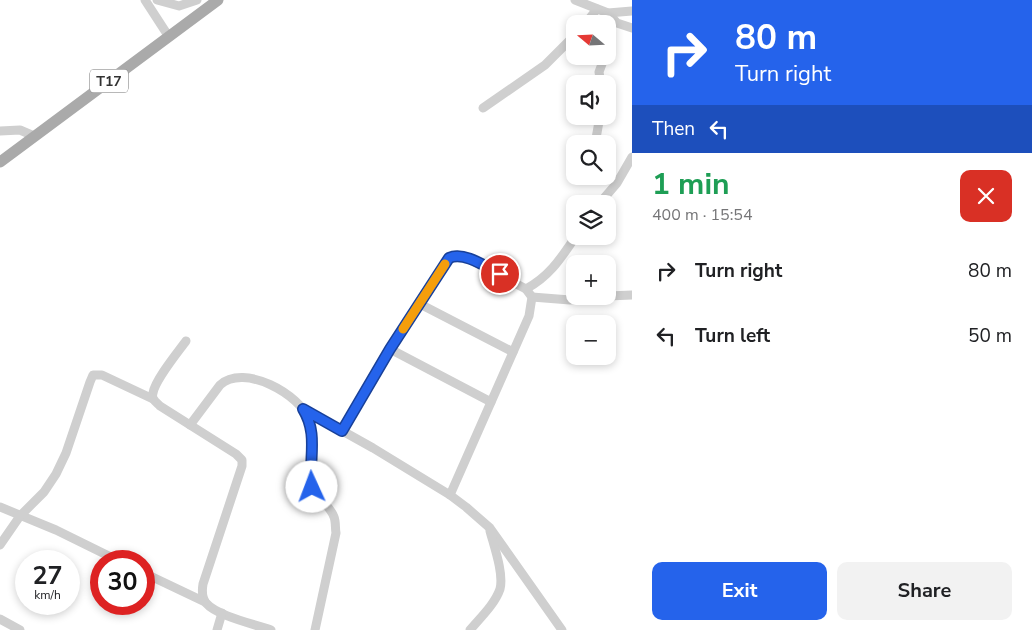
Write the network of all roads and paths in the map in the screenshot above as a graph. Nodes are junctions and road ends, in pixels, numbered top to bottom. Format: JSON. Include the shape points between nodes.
{"nodes":[{"id":1,"x":145,"y":0,"type":"edge"},
{"id":2,"x":156,"y":0,"type":"edge"},
{"id":3,"x":197,"y":0,"type":"edge"},
{"id":4,"x":218,"y":0,"type":"edge"},
{"id":5,"x":575,"y":0,"type":"edge"},
{"id":6,"x":597,"y":9,"type":"junction"},
{"id":7,"x":632,"y":11,"type":"edge"},
{"id":8,"x":592,"y":15,"type":"edge"},
{"id":9,"x":609,"y":15,"type":"edge"},
{"id":10,"x":615,"y":15,"type":"edge"},
{"id":11,"x":616,"y":21,"type":"edge"},
{"id":12,"x":632,"y":28,"type":"edge"},
{"id":13,"x":169,"y":38,"type":"junction"},
{"id":14,"x":566,"y":44,"type":"edge"},
{"id":15,"x":484,"y":108,"type":"dead end"},
{"id":16,"x":0,"y":132,"type":"edge"},
{"id":17,"x":34,"y":136,"type":"junction"},
{"id":18,"x":632,"y":157,"type":"edge"},
{"id":19,"x":0,"y":162,"type":"edge"},
{"id":20,"x":606,"y":195,"type":"edge"},
{"id":21,"x":570,"y":245,"type":"edge"},
{"id":22,"x":526,"y":289,"type":"junction"},
{"id":23,"x":632,"y":295,"type":"edge"},
{"id":24,"x":616,"y":296,"type":"edge"},
{"id":25,"x":532,"y":297,"type":"junction"},
{"id":26,"x":566,"y":300,"type":"edge"},
{"id":27,"x":420,"y":304,"type":"junction"},
{"id":28,"x":186,"y":341,"type":"dead end"},
{"id":29,"x":390,"y":349,"type":"junction"},
{"id":30,"x":513,"y":352,"type":"junction"},
{"id":31,"x":153,"y":399,"type":"junction"},
{"id":32,"x":491,"y":402,"type":"junction"},
{"id":33,"x":303,"y":409,"type":"junction"},
{"id":34,"x":190,"y":425,"type":"junction"},
{"id":35,"x":342,"y":431,"type":"junction"},
{"id":36,"x":450,"y":495,"type":"junction"},
{"id":37,"x":0,"y":507,"type":"edge"},
{"id":38,"x":20,"y":516,"type":"junction"},
{"id":39,"x":490,"y":528,"type":"junction"},
{"id":40,"x":0,"y":545,"type":"edge"},
{"id":41,"x":97,"y":550,"type":"edge"},
{"id":42,"x":155,"y":578,"type":"edge"},
{"id":43,"x":205,"y":602,"type":"junction"},
{"id":44,"x":222,"y":613,"type":"junction"},
{"id":45,"x":0,"y":619,"type":"edge"},
{"id":46,"x":20,"y":630,"type":"edge"},
{"id":47,"x":217,"y":630,"type":"edge"},
{"id":48,"x":270,"y":630,"type":"edge"},
{"id":49,"x":315,"y":630,"type":"edge"},
{"id":50,"x":470,"y":630,"type":"edge"},
{"id":51,"x":562,"y":630,"type":"edge"}],
"edges":[{"from":1,"to":13,"type":"street"},
{"from":2,"to":3,"type":"street","via":[[179,6]]},
{"from":4,"to":13,"type":"main road","number":"T17"},
{"from":5,"to":6,"type":"street"},
{"from":6,"to":8,"type":"street"},
{"from":6,"to":9,"type":"street"},
{"from":7,"to":10,"type":"street"},
{"from":11,"to":12,"type":"street"},
{"from":13,"to":17,"type":"main road","number":"T17"},
{"from":14,"to":15,"type":"street","via":[[545,65]]},
{"from":16,"to":17,"type":"street","via":[[20,130]]},
{"from":17,"to":19,"type":"main road","number":"T17"},
{"from":18,"to":20,"type":"street"},
{"from":21,"to":22,"type":"street","via":[[553,268]]},
{"from":22,"to":25,"type":"street"},
{"from":22,"to":27,"type":"street","via":[[487,267],[455,255],[449,258]]},
{"from":23,"to":24,"type":"street"},
{"from":25,"to":26,"type":"street"},
{"from":25,"to":30,"type":"street"},
{"from":27,"to":29,"type":"street"},
{"from":27,"to":30,"type":"street"},
{"from":28,"to":31,"type":"street","via":[[158,382]]},
{"from":29,"to":32,"type":"street"},
{"from":29,"to":35,"type":"street"},
{"from":30,"to":32,"type":"street"},
{"from":31,"to":34,"type":"street"},
{"from":31,"to":38,"type":"street","via":[[102,375],[93,376],[56,474],[44,492]]},
{"from":32,"to":36,"type":"street"},
{"from":33,"to":34,"type":"street","via":[[258,378],[237,378],[225,380],[220,385]]},
{"from":33,"to":35,"type":"street"},
{"from":33,"to":49,"type":"street","via":[[312,432],[312,487],[335,518],[336,533]]},
{"from":34,"to":43,"type":"street","via":[[242,460],[203,584]]},
{"from":35,"to":36,"type":"street"},
{"from":36,"to":39,"type":"street"},
{"from":37,"to":38,"type":"street"},
{"from":38,"to":40,"type":"street"},
{"from":38,"to":41,"type":"street"},
{"from":39,"to":50,"type":"street","via":[[501,575],[500,588]]},
{"from":39,"to":51,"type":"street"},
{"from":42,"to":43,"type":"street"},
{"from":43,"to":44,"type":"street"},
{"from":44,"to":47,"type":"street"},
{"from":44,"to":48,"type":"street"},
{"from":45,"to":46,"type":"street"}]}
